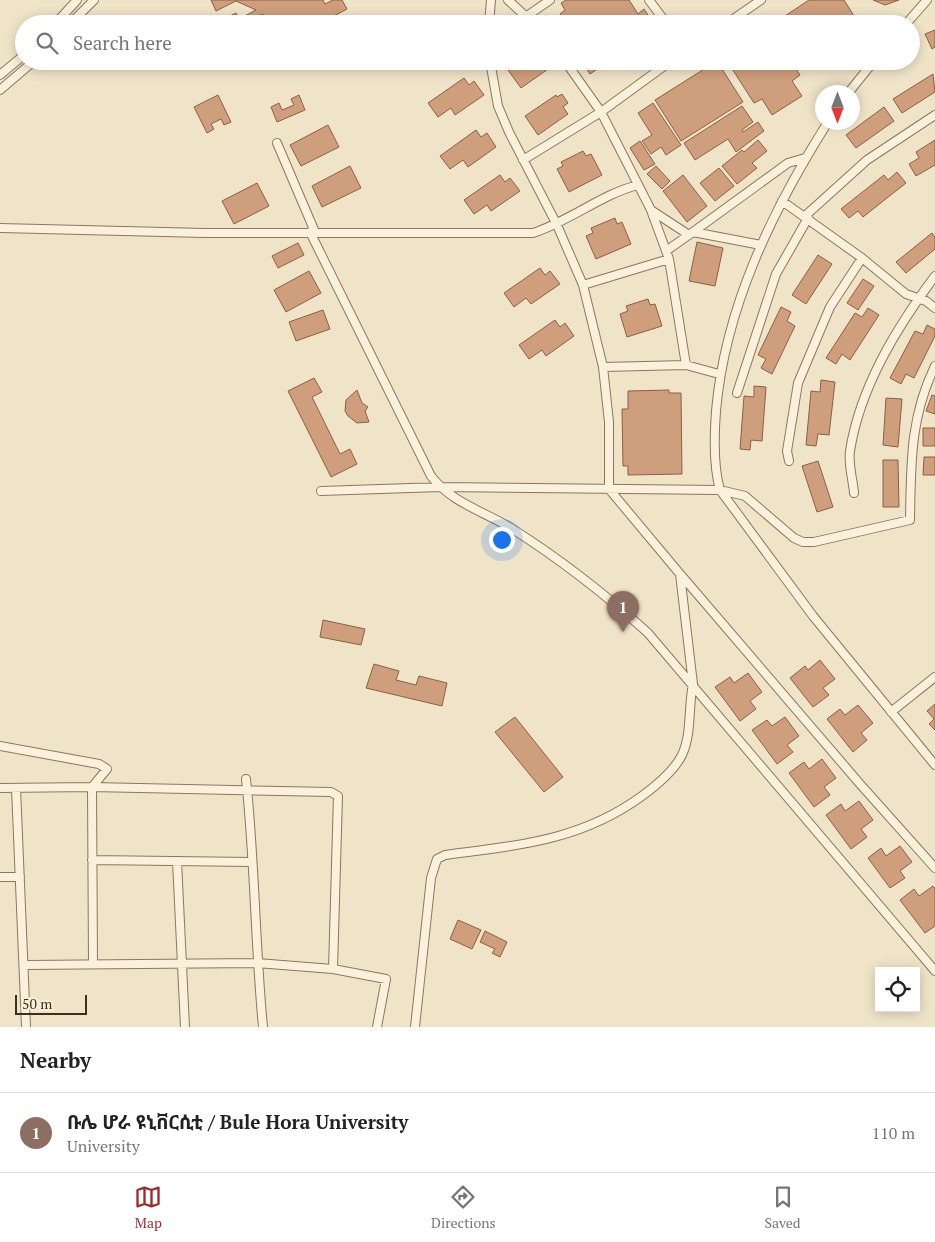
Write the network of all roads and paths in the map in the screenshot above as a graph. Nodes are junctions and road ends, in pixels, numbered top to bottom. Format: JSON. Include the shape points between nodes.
{"nodes":[{"id":1,"x":78,"y":0,"type":"edge"},
{"id":2,"x":94,"y":0,"type":"edge"},
{"id":3,"x":491,"y":0,"type":"edge"},
{"id":4,"x":508,"y":0,"type":"edge"},
{"id":5,"x":550,"y":0,"type":"edge"},
{"id":6,"x":649,"y":0,"type":"edge"},
{"id":7,"x":761,"y":0,"type":"edge"},
{"id":8,"x":927,"y":0,"type":"edge"},
{"id":9,"x":64,"y":15,"type":"edge"},
{"id":10,"x":79,"y":15,"type":"edge"},
{"id":11,"x":490,"y":15,"type":"edge"},
{"id":12,"x":526,"y":15,"type":"edge"},
{"id":13,"x":528,"y":15,"type":"edge"},
{"id":14,"x":660,"y":15,"type":"edge"},
{"id":15,"x":739,"y":15,"type":"edge"},
{"id":16,"x":914,"y":15,"type":"edge"},
{"id":17,"x":15,"y":63,"type":"edge"},
{"id":18,"x":23,"y":70,"type":"edge"},
{"id":19,"x":492,"y":70,"type":"edge"},
{"id":20,"x":571,"y":70,"type":"edge"},
{"id":21,"x":659,"y":70,"type":"edge"},
{"id":22,"x":867,"y":70,"type":"edge"},
{"id":23,"x":0,"y":76,"type":"edge"},
{"id":24,"x":855,"y":85,"type":"edge"},
{"id":25,"x":0,"y":90,"type":"edge"},
{"id":26,"x":601,"y":112,"type":"junction"},
{"id":27,"x":935,"y":115,"type":"edge"},
{"id":28,"x":823,"y":130,"type":"edge"},
{"id":29,"x":277,"y":143,"type":"dead end"},
{"id":30,"x":805,"y":158,"type":"junction"},
{"id":31,"x":523,"y":160,"type":"junction"},
{"id":32,"x":638,"y":185,"type":"junction"},
{"id":33,"x":782,"y":201,"type":"junction"},
{"id":34,"x":652,"y":210,"type":"junction"},
{"id":35,"x":807,"y":217,"type":"junction"},
{"id":36,"x":557,"y":225,"type":"junction"},
{"id":37,"x":0,"y":228,"type":"edge"},
{"id":38,"x":313,"y":232,"type":"junction"},
{"id":39,"x":691,"y":234,"type":"junction"},
{"id":40,"x":761,"y":245,"type":"junction"},
{"id":41,"x":666,"y":251,"type":"junction"},
{"id":42,"x":862,"y":258,"type":"junction"},
{"id":43,"x":669,"y":259,"type":"junction"},
{"id":44,"x":935,"y":276,"type":"edge"},
{"id":45,"x":583,"y":285,"type":"junction"},
{"id":46,"x":918,"y":299,"type":"junction"},
{"id":47,"x":935,"y":308,"type":"edge"},
{"id":48,"x":686,"y":365,"type":"junction"},
{"id":49,"x":935,"y":366,"type":"edge"},
{"id":50,"x":603,"y":367,"type":"junction"},
{"id":51,"x":719,"y":374,"type":"junction"},
{"id":52,"x":738,"y":393,"type":"dead end"},
{"id":53,"x":790,"y":461,"type":"dead end"},
{"id":54,"x":440,"y":488,"type":"junction"},
{"id":55,"x":609,"y":489,"type":"junction"},
{"id":56,"x":720,"y":490,"type":"junction"},
{"id":57,"x":321,"y":491,"type":"dead end"},
{"id":58,"x":854,"y":493,"type":"dead end"},
{"id":59,"x":680,"y":574,"type":"junction"},
{"id":60,"x":935,"y":677,"type":"edge"},
{"id":61,"x":693,"y":684,"type":"junction"},
{"id":62,"x":891,"y":712,"type":"junction"},
{"id":63,"x":0,"y":746,"type":"edge"},
{"id":64,"x":935,"y":765,"type":"edge"},
{"id":65,"x":246,"y":780,"type":"dead end"},
{"id":66,"x":92,"y":787,"type":"junction"},
{"id":67,"x":0,"y":788,"type":"edge"},
{"id":68,"x":16,"y":788,"type":"junction"},
{"id":69,"x":247,"y":790,"type":"junction"},
{"id":70,"x":92,"y":860,"type":"junction"},
{"id":71,"x":177,"y":861,"type":"junction"},
{"id":72,"x":252,"y":862,"type":"junction"},
{"id":73,"x":935,"y":868,"type":"edge"},
{"id":74,"x":0,"y":877,"type":"edge"},
{"id":75,"x":20,"y":877,"type":"junction"},
{"id":76,"x":180,"y":963,"type":"junction"},
{"id":77,"x":257,"y":963,"type":"junction"},
{"id":78,"x":93,"y":964,"type":"junction"},
{"id":79,"x":25,"y":965,"type":"junction"},
{"id":80,"x":333,"y":970,"type":"junction"},
{"id":81,"x":935,"y":971,"type":"edge"},
{"id":82,"x":26,"y":1027,"type":"edge"},
{"id":83,"x":185,"y":1027,"type":"edge"},
{"id":84,"x":264,"y":1027,"type":"edge"},
{"id":85,"x":377,"y":1027,"type":"edge"},
{"id":86,"x":416,"y":1027,"type":"edge"}],
"edges":[{"from":1,"to":9,"type":"street"},
{"from":2,"to":10,"type":"street"},
{"from":3,"to":11,"type":"street"},
{"from":4,"to":12,"type":"street"},
{"from":5,"to":13,"type":"street"},
{"from":6,"to":14,"type":"street"},
{"from":7,"to":15,"type":"street"},
{"from":8,"to":16,"type":"street"},
{"from":17,"to":23,"type":"street"},
{"from":18,"to":25,"type":"street"},
{"from":19,"to":31,"type":"street","via":[[498,106]]},
{"from":20,"to":26,"type":"street"},
{"from":21,"to":26,"type":"street"},
{"from":22,"to":24,"type":"street"},
{"from":26,"to":31,"type":"street"},
{"from":26,"to":32,"type":"street"},
{"from":27,"to":35,"type":"street","via":[[867,160]]},
{"from":28,"to":30,"type":"street"},
{"from":29,"to":38,"type":"street"},
{"from":30,"to":33,"type":"street"},
{"from":30,"to":39,"type":"street","via":[[788,163]]},
{"from":31,"to":36,"type":"street"},
{"from":32,"to":34,"type":"street"},
{"from":32,"to":36,"type":"street","via":[[624,188]]},
{"from":33,"to":35,"type":"street"},
{"from":33,"to":40,"type":"street"},
{"from":34,"to":39,"type":"street"},
{"from":34,"to":41,"type":"street"},
{"from":35,"to":42,"type":"street"},
{"from":35,"to":52,"type":"street","via":[[776,274]]},
{"from":36,"to":38,"type":"street","via":[[533,233]]},
{"from":36,"to":45,"type":"street"},
{"from":37,"to":38,"type":"street"},
{"from":38,"to":54,"type":"street","via":[[431,476]]},
{"from":39,"to":40,"type":"street"},
{"from":39,"to":41,"type":"street"},
{"from":40,"to":51,"type":"street","via":[[733,320]]},
{"from":41,"to":43,"type":"street"},
{"from":42,"to":46,"type":"street","via":[[906,294]]},
{"from":42,"to":53,"type":"street","via":[[830,307],[798,384],[787,451]]},
{"from":43,"to":45,"type":"street"},
{"from":43,"to":48,"type":"street"},
{"from":44,"to":46,"type":"street"},
{"from":45,"to":50,"type":"street"},
{"from":46,"to":47,"type":"street"},
{"from":46,"to":58,"type":"street","via":[[871,380],[861,406],[850,453]]},
{"from":48,"to":50,"type":"street"},
{"from":48,"to":51,"type":"street"},
{"from":49,"to":56,"type":"street","via":[[923,390],[914,426],[910,520],[803,542],[745,496]]},
{"from":50,"to":55,"type":"street","via":[[609,422]]},
{"from":51,"to":56,"type":"street","via":[[714,435],[716,478]]},
{"from":54,"to":55,"type":"street"},
{"from":54,"to":57,"type":"street"},
{"from":54,"to":61,"type":"street","via":[[464,505],[509,527],[615,602],[648,633]]},
{"from":55,"to":56,"type":"street"},
{"from":55,"to":59,"type":"street"},
{"from":56,"to":62,"type":"street","via":[[813,616]]},
{"from":59,"to":61,"type":"street"},
{"from":59,"to":73,"type":"street"},
{"from":60,"to":62,"type":"street"},
{"from":61,"to":81,"type":"street"},
{"from":61,"to":86,"type":"street","via":[[688,738],[682,755],[673,769],[626,807],[599,823],[558,836],[437,859],[431,878]]},
{"from":62,"to":64,"type":"street"},
{"from":63,"to":66,"type":"street","via":[[99,764],[107,769]]},
{"from":65,"to":69,"type":"street"},
{"from":66,"to":68,"type":"street"},
{"from":66,"to":69,"type":"street"},
{"from":66,"to":70,"type":"street"},
{"from":67,"to":68,"type":"street"},
{"from":68,"to":75,"type":"street"},
{"from":69,"to":72,"type":"street"},
{"from":69,"to":80,"type":"street","via":[[331,792],[338,796]]},
{"from":70,"to":71,"type":"street"},
{"from":70,"to":78,"type":"street"},
{"from":71,"to":72,"type":"street"},
{"from":71,"to":76,"type":"street"},
{"from":72,"to":77,"type":"street"},
{"from":74,"to":75,"type":"street"},
{"from":75,"to":79,"type":"street"},
{"from":76,"to":77,"type":"street"},
{"from":76,"to":78,"type":"street"},
{"from":76,"to":83,"type":"street"},
{"from":77,"to":80,"type":"street"},
{"from":77,"to":84,"type":"street"},
{"from":78,"to":79,"type":"street"},
{"from":79,"to":82,"type":"street"},
{"from":80,"to":85,"type":"street","via":[[386,979]]}]}
